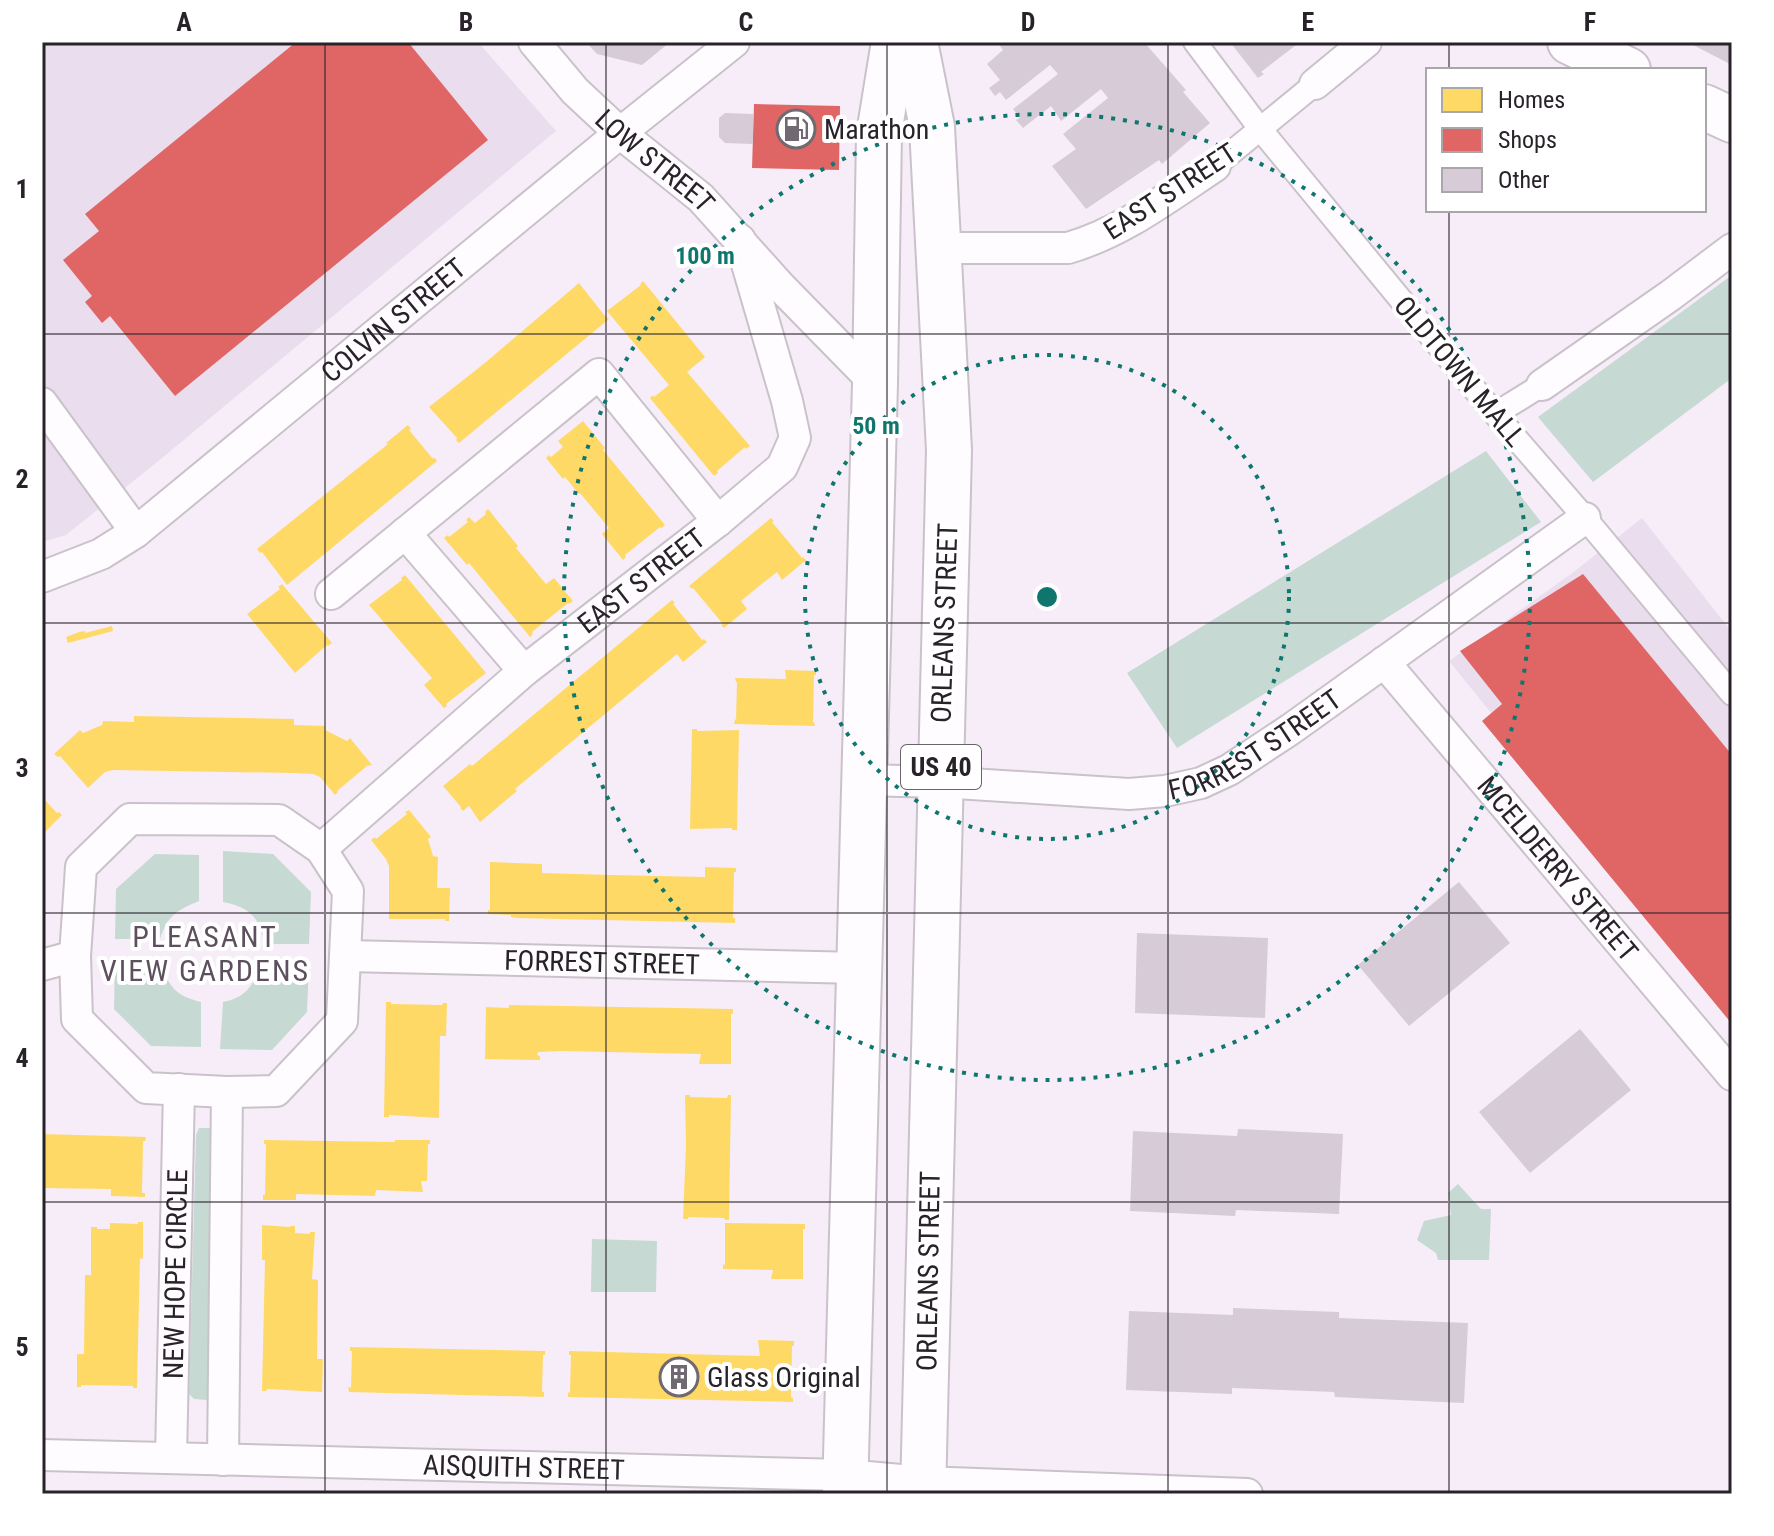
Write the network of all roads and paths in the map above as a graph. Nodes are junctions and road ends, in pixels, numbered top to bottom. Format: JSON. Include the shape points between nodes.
{"nodes":[{"id":1,"x":534,"y":42,"type":"edge"},
{"id":2,"x":734,"y":42,"type":"edge"},
{"id":3,"x":894,"y":42,"type":"edge"},
{"id":4,"x":915,"y":42,"type":"edge"},
{"id":5,"x":1195,"y":42,"type":"edge"},
{"id":6,"x":1366,"y":42,"type":"edge"},
{"id":7,"x":1570,"y":42,"type":"edge"},
{"id":8,"x":1624,"y":68,"type":"edge"},
{"id":9,"x":1315,"y":84,"type":"joint"},
{"id":10,"x":1706,"y":108,"type":"edge"},
{"id":11,"x":1732,"y":120,"type":"edge"},
{"id":12,"x":1261,"y":130,"type":"junction"},
{"id":13,"x":620,"y":133,"type":"junction"},
{"id":14,"x":1215,"y":166,"type":"joint"},
{"id":15,"x":740,"y":240,"type":"junction"},
{"id":16,"x":940,"y":248,"type":"junction"},
{"id":17,"x":1732,"y":249,"type":"edge"},
{"id":18,"x":875,"y":383,"type":"junction"},
{"id":19,"x":1542,"y":385,"type":"joint"},
{"id":20,"x":42,"y":403,"type":"edge"},
{"id":21,"x":1495,"y":414,"type":"junction"},
{"id":22,"x":1585,"y":518,"type":"junction"},
{"id":23,"x":718,"y":521,"type":"junction"},
{"id":24,"x":136,"y":532,"type":"junction"},
{"id":25,"x":405,"y":533,"type":"junction"},
{"id":26,"x":42,"y":577,"type":"edge"},
{"id":27,"x":331,"y":594,"type":"dead end"},
{"id":28,"x":1384,"y":662,"type":"junction"},
{"id":29,"x":524,"y":671,"type":"junction"},
{"id":30,"x":1732,"y":694,"type":"edge"},
{"id":31,"x":863,"y":780,"type":"junction"},
{"id":32,"x":940,"y":782,"type":"junction"},
{"id":33,"x":321,"y":849,"type":"junction"},
{"id":34,"x":75,"y":956,"type":"junction"},
{"id":35,"x":346,"y":956,"type":"junction"},
{"id":36,"x":42,"y":965,"type":"edge"},
{"id":37,"x":859,"y":968,"type":"junction"},
{"id":38,"x":1732,"y":1075,"type":"edge"},
{"id":39,"x":179,"y":1089,"type":"junction"},
{"id":40,"x":227,"y":1092,"type":"junction"},
{"id":41,"x":42,"y":1455,"type":"edge"},
{"id":42,"x":171,"y":1458,"type":"junction"},
{"id":43,"x":223,"y":1460,"type":"junction"},
{"id":44,"x":845,"y":1485,"type":"edge"},
{"id":45,"x":923,"y":1488,"type":"edge"},
{"id":46,"x":1247,"y":1494,"type":"edge"}],
"edges":[{"from":1,"to":13,"type":"street","name":"LOW STREET"},
{"from":2,"to":13,"type":"street","name":"COLVIN STREET"},
{"from":3,"to":18,"type":"main road","number":"US 40","via":[[879,134]]},
{"from":4,"to":16,"type":"main road","name":"ORLEANS STREET","number":"US 40","via":[[932,127]]},
{"from":5,"to":12,"type":"street","name":"OLDTOWN MALL"},
{"from":6,"to":9,"type":"street","name":"EAST STREET"},
{"from":7,"to":8,"type":"main road"},
{"from":9,"to":12,"type":"street","name":"EAST STREET"},
{"from":10,"to":11,"type":"main road"},
{"from":12,"to":14,"type":"street","name":"EAST STREET"},
{"from":12,"to":21,"type":"street","name":"OLDTOWN MALL"},
{"from":13,"to":15,"type":"street","name":"LOW STREET","via":[[701,198]]},
{"from":13,"to":24,"type":"street","name":"COLVIN STREET"},
{"from":14,"to":16,"type":"street","name":"EAST STREET","via":[[1116,230],[1068,248]]},
{"from":15,"to":18,"type":"street","name":"LOW STREET"},
{"from":15,"to":23,"type":"street","name":"EAST STREET","via":[[795,438],[782,467]]},
{"from":16,"to":32,"type":"main road","name":"ORLEANS STREET","number":"US 40","via":[[949,450]]},
{"from":17,"to":19,"type":"street"},
{"from":18,"to":31,"type":"main road","number":"US 40"},
{"from":19,"to":21,"type":"street"},
{"from":20,"to":24,"type":"street"},
{"from":21,"to":22,"type":"street","name":"OLDTOWN MALL"},
{"from":22,"to":28,"type":"street","name":"FORREST STREET"},
{"from":22,"to":30,"type":"street","name":"OLDTOWN MALL"},
{"from":23,"to":25,"type":"street","via":[[599,374]]},
{"from":23,"to":29,"type":"street","name":"EAST STREET"},
{"from":24,"to":26,"type":"street","name":"COLVIN STREET","via":[[101,554]]},
{"from":25,"to":27,"type":"street"},
{"from":25,"to":29,"type":"street"},
{"from":28,"to":32,"type":"street","name":"FORREST STREET","via":[[1229,770],[1201,783],[1129,794]]},
{"from":28,"to":38,"type":"street","name":"MCELDERRY STREET"},
{"from":29,"to":33,"type":"street","name":"EAST STREET"},
{"from":31,"to":32,"type":"street","name":"FORREST STREET"},
{"from":31,"to":37,"type":"main road","number":"US 40"},
{"from":32,"to":45,"type":"main road","name":"ORLEANS STREET","number":"US 40"},
{"from":33,"to":34,"type":"street","via":[[279,820],[130,819],[81,867]]},
{"from":33,"to":35,"type":"street","via":[[348,891]]},
{"from":34,"to":36,"type":"street"},
{"from":34,"to":39,"type":"street","via":[[77,1019],[146,1088]]},
{"from":35,"to":37,"type":"street","name":"FORREST STREET"},
{"from":35,"to":40,"type":"street","via":[[342,1021],[276,1091]]},
{"from":37,"to":44,"type":"main road","number":"US 40"},
{"from":39,"to":40,"type":"street"},
{"from":39,"to":42,"type":"street","name":"NEW HOPE CIRCLE"},
{"from":40,"to":43,"type":"street","name":"NEW HOPE CIRCLE"},
{"from":41,"to":42,"type":"street","name":"AISQUITH STREET"},
{"from":42,"to":43,"type":"street","name":"AISQUITH STREET"},
{"from":43,"to":44,"type":"street","name":"AISQUITH STREET"},
{"from":44,"to":45,"type":"street","name":"AISQUITH STREET"},
{"from":45,"to":46,"type":"street","name":"AISQUITH STREET"}]}
